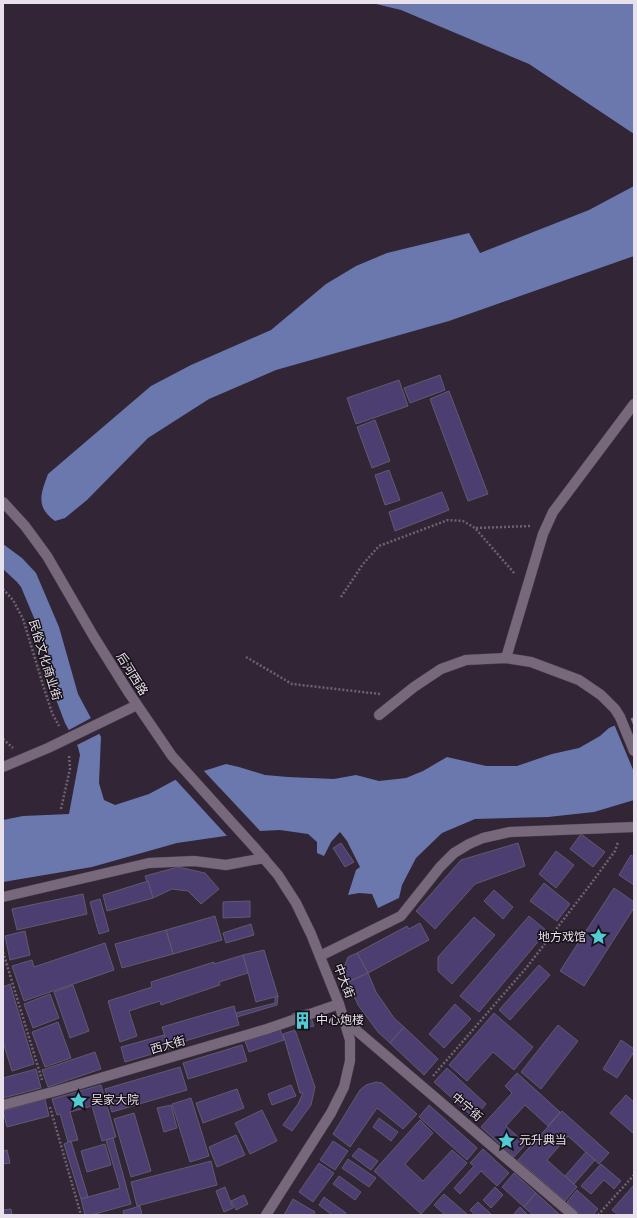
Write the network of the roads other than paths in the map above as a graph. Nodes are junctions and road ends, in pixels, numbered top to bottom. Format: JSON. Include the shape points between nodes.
{"nodes":[{"id":1,"x":634,"y":404,"type":"edge"},
{"id":2,"x":3,"y":502,"type":"edge"},
{"id":3,"x":506,"y":658,"type":"junction"},
{"id":4,"x":137,"y":705,"type":"junction"},
{"id":5,"x":380,"y":715,"type":"dead end"},
{"id":6,"x":634,"y":751,"type":"edge"},
{"id":7,"x":3,"y":767,"type":"edge"},
{"id":8,"x":629,"y":827,"type":"edge"},
{"id":9,"x":255,"y":848,"type":"joint"},
{"id":10,"x":264,"y":858,"type":"junction"},
{"id":11,"x":3,"y":897,"type":"edge"},
{"id":12,"x":320,"y":956,"type":"junction"},
{"id":13,"x":339,"y":1004,"type":"junction"},
{"id":14,"x":343,"y":1019,"type":"junction"},
{"id":15,"x":3,"y":1105,"type":"edge"},
{"id":16,"x":266,"y":1215,"type":"edge"},
{"id":17,"x":573,"y":1215,"type":"edge"}],
"edges":[{"from":1,"to":3,"type":"street","via":[[553,512]]},
{"from":2,"to":4,"type":"street","name":"后河西路","via":[[47,556]]},
{"from":3,"to":5,"type":"street","via":[[466,660],[441,669]]},
{"from":3,"to":6,"type":"street","via":[[531,662],[579,680],[601,695],[620,717]]},
{"from":4,"to":7,"type":"street"},
{"from":4,"to":9,"type":"street","name":"后河西路","via":[[172,756]]},
{"from":8,"to":12,"type":"street","via":[[510,832],[483,838],[454,853],[401,916]]},
{"from":9,"to":10,"type":"street","name":"中大街"},
{"from":10,"to":11,"type":"street","via":[[226,865],[194,861],[149,863]]},
{"from":10,"to":12,"type":"street","name":"中大街","via":[[296,903]]},
{"from":12,"to":13,"type":"street","name":"中大街"},
{"from":13,"to":14,"type":"street","name":"中大街"},
{"from":13,"to":15,"type":"street","name":"西大街","via":[[267,1029]]},
{"from":14,"to":16,"type":"street","name":"中大街","via":[[350,1040],[350,1061],[344,1087],[331,1113]]},
{"from":14,"to":17,"type":"street","name":"中宁街"}]}
